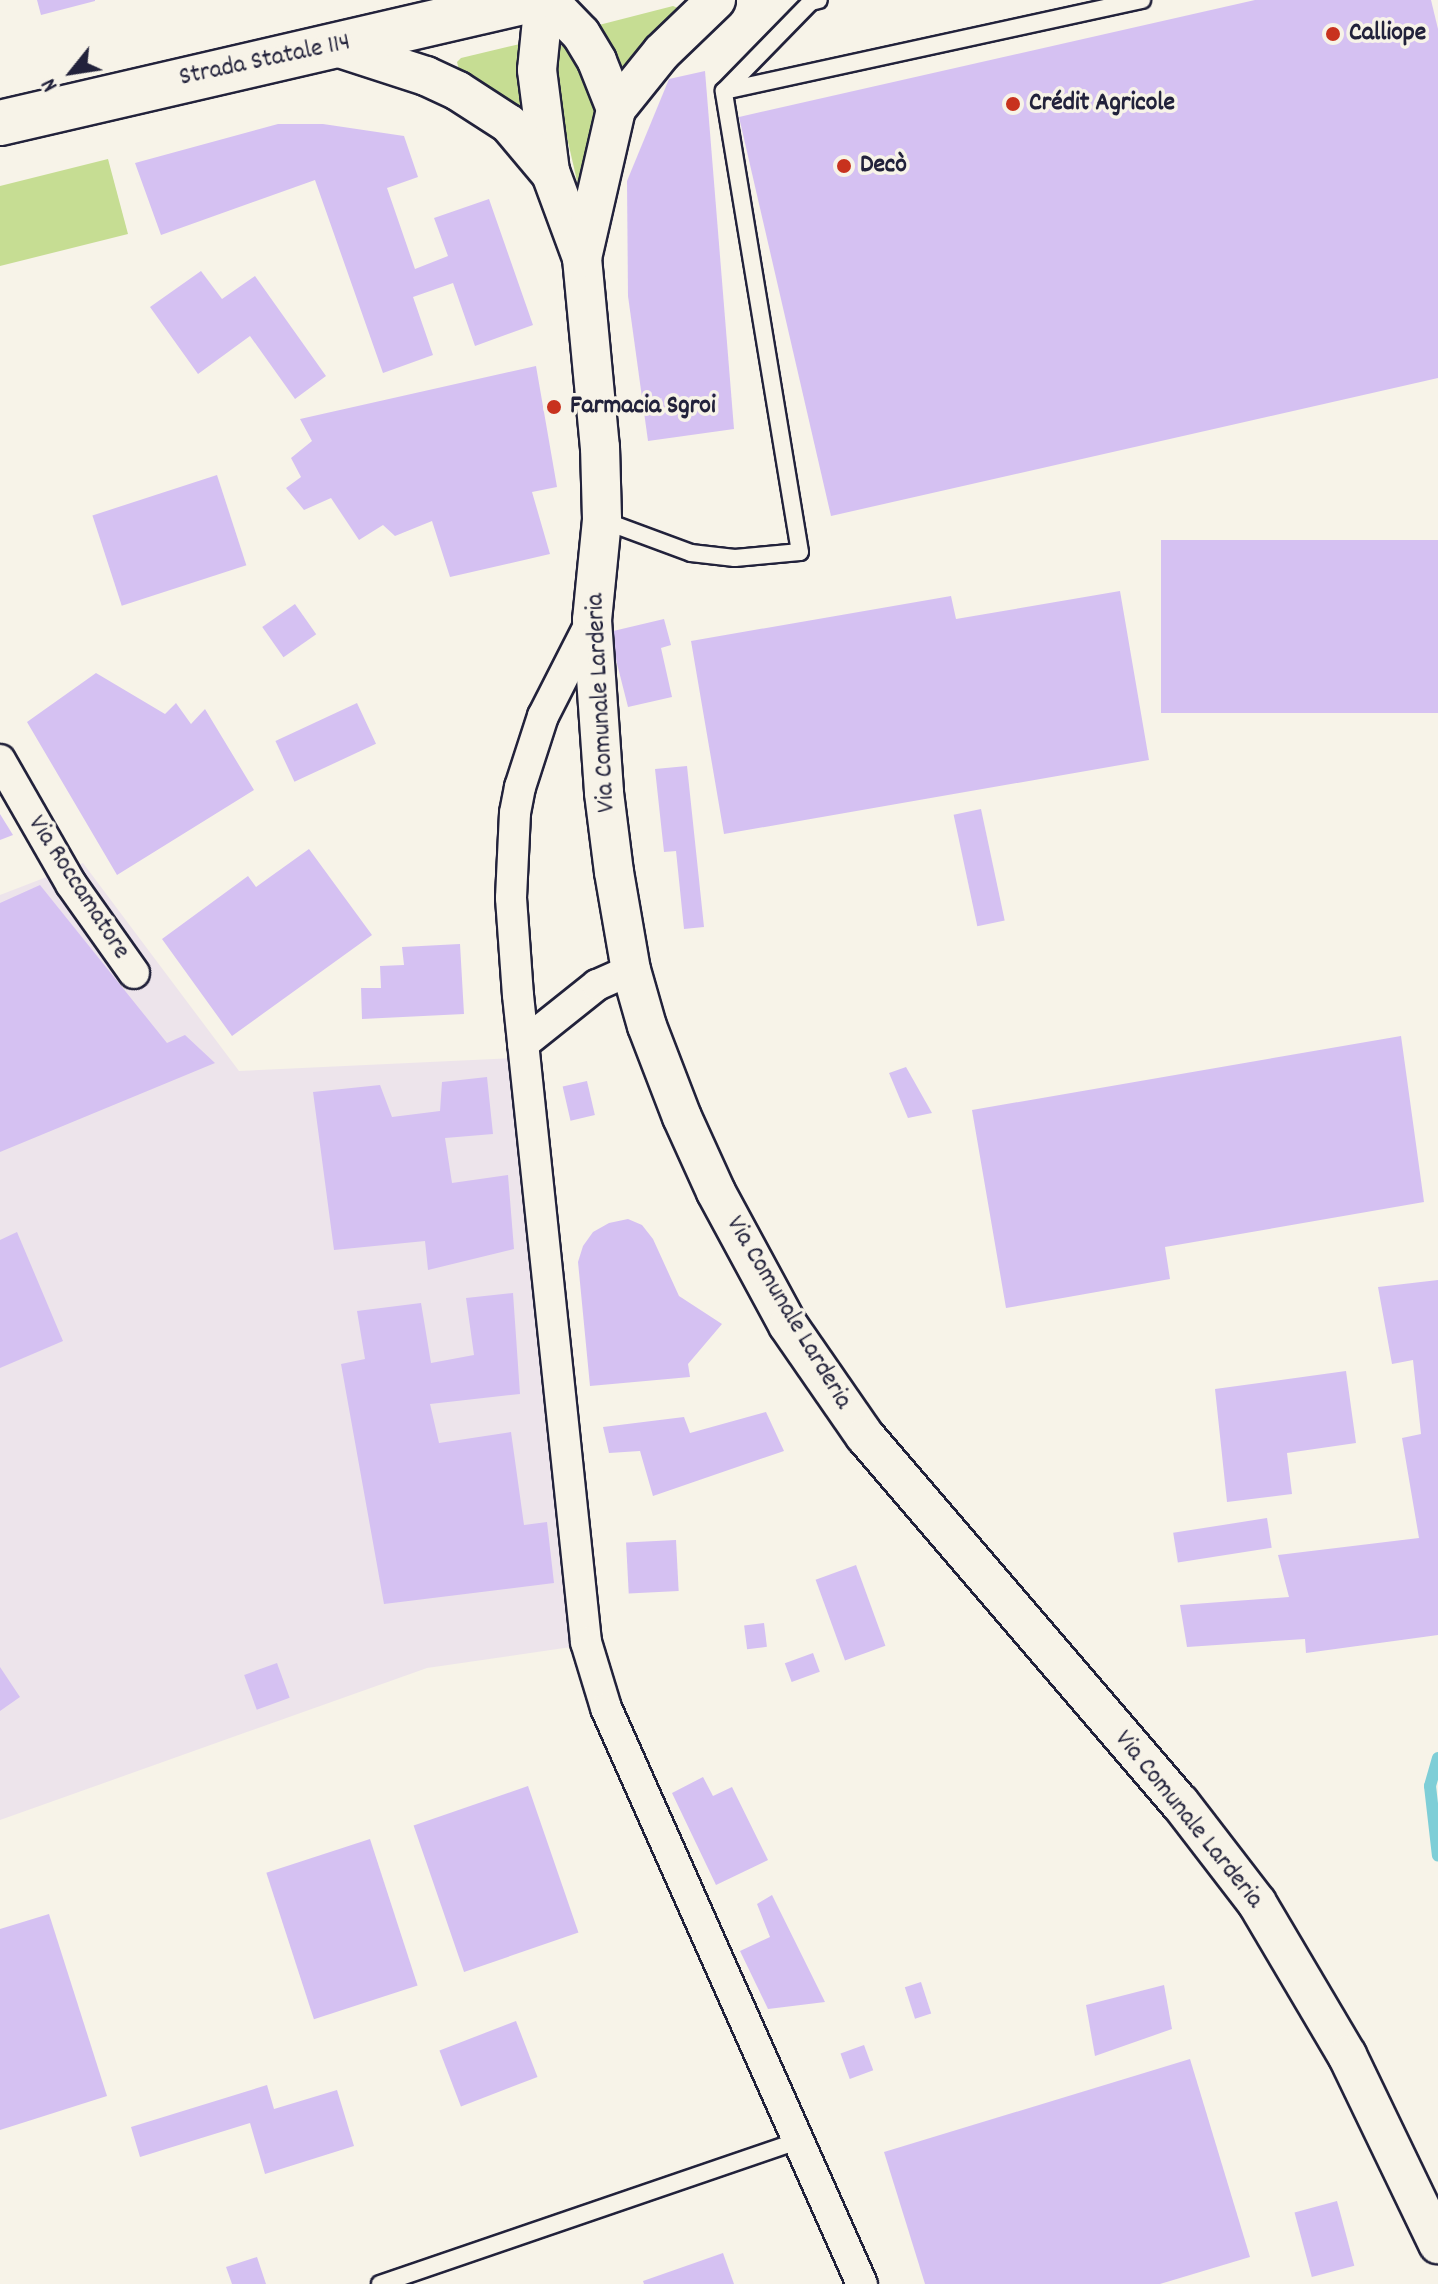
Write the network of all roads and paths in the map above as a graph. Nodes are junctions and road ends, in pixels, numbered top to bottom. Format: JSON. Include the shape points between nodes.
{"nodes":[{"id":1,"x":531,"y":0,"type":"edge"},
{"id":2,"x":546,"y":0,"type":"edge"},
{"id":3,"x":716,"y":0,"type":"edge"},
{"id":4,"x":819,"y":0,"type":"edge"},
{"id":5,"x":1142,"y":0,"type":"edge"},
{"id":6,"x":333,"y":46,"type":"junction"},
{"id":7,"x":724,"y":91,"type":"junction"},
{"id":8,"x":616,"y":109,"type":"junction"},
{"id":9,"x":0,"y":123,"type":"edge"},
{"id":10,"x":551,"y":174,"type":"junction"},
{"id":11,"x":582,"y":258,"type":"junction"},
{"id":12,"x":602,"y":520,"type":"junction"},
{"id":13,"x":592,"y":620,"type":"junction"},
{"id":14,"x":0,"y":760,"type":"edge"},
{"id":15,"x":631,"y":970,"type":"junction"},
{"id":16,"x":134,"y":973,"type":"dead end"},
{"id":17,"x":523,"y":1044,"type":"junction"},
{"id":18,"x":798,"y":2141,"type":"junction"},
{"id":19,"x":1438,"y":2244,"type":"edge"},
{"id":20,"x":380,"y":2284,"type":"edge"},
{"id":21,"x":862,"y":2284,"type":"edge"}],
"edges":[{"from":1,"to":6,"type":"main road","name":"Strada Statale 114"},
{"from":2,"to":8,"type":"street","via":[[581,34]]},
{"from":2,"to":10,"type":"street","name":"Via Comunale Larderia","via":[[537,70]]},
{"from":3,"to":8,"type":"street","name":"Via Comunale Larderia","via":[[662,52]]},
{"from":4,"to":7,"type":"lane","via":[[811,2]]},
{"from":5,"to":7,"type":"lane"},
{"from":6,"to":9,"type":"main road","name":"Strada Statale 114"},
{"from":6,"to":10,"type":"street","name":"Via Comunale Larderia","via":[[458,91],[509,124]]},
{"from":7,"to":12,"type":"lane","via":[[800,552],[735,558],[691,553]]},
{"from":8,"to":11,"type":"street","name":"Via Comunale Larderia"},
{"from":10,"to":11,"type":"street","name":"Via Comunale Larderia"},
{"from":11,"to":12,"type":"street","name":"Via Comunale Larderia"},
{"from":12,"to":13,"type":"street","name":"Via Comunale Larderia"},
{"from":13,"to":15,"type":"street","name":"Via Comunale Larderia","via":[[604,793]]},
{"from":13,"to":17,"type":"street","via":[[543,716],[515,813],[511,898]]},
{"from":14,"to":16,"type":"street","name":"Via Roccamatore","via":[[71,884]]},
{"from":15,"to":17,"type":"street","via":[[597,985]]},
{"from":15,"to":19,"type":"street","name":"Via Comunale Larderia","via":[[687,1130],[742,1243],[804,1350],[898,1477],[1180,1803],[1257,1903],[1322,2007]]},
{"from":17,"to":18,"type":"street","via":[[586,1642],[606,1708]]},
{"from":18,"to":20,"type":"lane"},
{"from":18,"to":21,"type":"street"}]}
